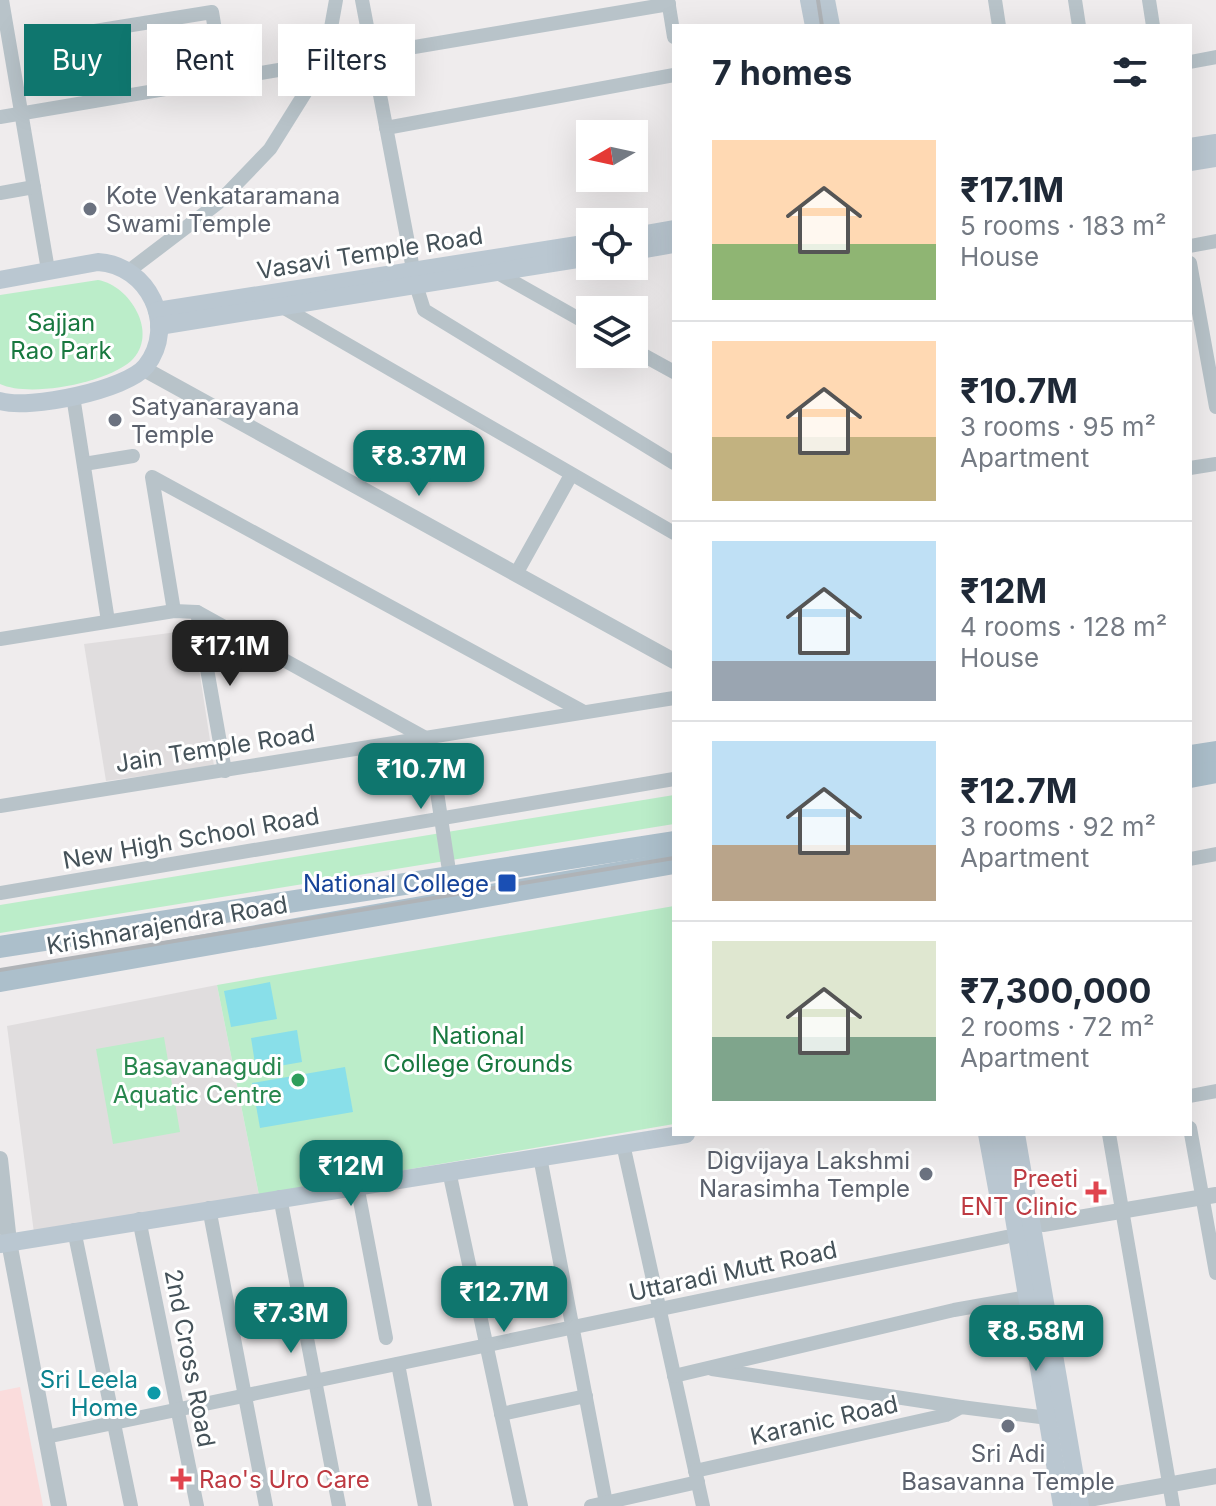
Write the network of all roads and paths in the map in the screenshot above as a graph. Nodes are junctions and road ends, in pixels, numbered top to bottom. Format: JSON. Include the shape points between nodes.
{"nodes":[{"id":1,"x":2,"y":0,"type":"edge"},
{"id":2,"x":336,"y":0,"type":"edge"},
{"id":3,"x":362,"y":0,"type":"edge"},
{"id":4,"x":809,"y":0,"type":"edge"},
{"id":5,"x":826,"y":0,"type":"edge"},
{"id":6,"x":995,"y":0,"type":"edge"},
{"id":7,"x":1075,"y":0,"type":"edge"},
{"id":8,"x":1149,"y":0,"type":"edge"},
{"id":9,"x":668,"y":2,"type":"edge"},
{"id":10,"x":214,"y":24,"type":"edge"},
{"id":11,"x":332,"y":24,"type":"edge"},
{"id":12,"x":366,"y":24,"type":"edge"},
{"id":13,"x":814,"y":24,"type":"edge"},
{"id":14,"x":831,"y":24,"type":"edge"},
{"id":15,"x":999,"y":24,"type":"edge"},
{"id":16,"x":1079,"y":24,"type":"edge"},
{"id":17,"x":1153,"y":24,"type":"edge"},
{"id":18,"x":131,"y":25,"type":"edge"},
{"id":19,"x":672,"y":25,"type":"edge"},
{"id":20,"x":415,"y":46,"type":"edge"},
{"id":21,"x":1216,"y":57,"type":"edge"},
{"id":22,"x":1192,"y":62,"type":"edge"},
{"id":23,"x":672,"y":75,"type":"edge"},
{"id":24,"x":147,"y":92,"type":"edge"},
{"id":25,"x":303,"y":96,"type":"edge"},
{"id":26,"x":380,"y":96,"type":"edge"},
{"id":27,"x":21,"y":114,"type":"junction"},
{"id":28,"x":0,"y":117,"type":"edge"},
{"id":29,"x":386,"y":128,"type":"junction"},
{"id":30,"x":1216,"y":143,"type":"edge"},
{"id":31,"x":1192,"y":147,"type":"edge"},
{"id":32,"x":1216,"y":158,"type":"edge"},
{"id":33,"x":1192,"y":162,"type":"edge"},
{"id":34,"x":34,"y":187,"type":"junction"},
{"id":35,"x":0,"y":193,"type":"edge"},
{"id":36,"x":672,"y":229,"type":"edge"},
{"id":37,"x":648,"y":234,"type":"edge"},
{"id":38,"x":1216,"y":241,"type":"edge"},
{"id":39,"x":672,"y":244,"type":"edge"},
{"id":40,"x":1192,"y":246,"type":"edge"},
{"id":41,"x":648,"y":249,"type":"edge"},
{"id":42,"x":576,"y":252,"type":"edge"},
{"id":43,"x":576,"y":253,"type":"edge"},
{"id":44,"x":48,"y":270,"type":"junction"},
{"id":45,"x":130,"y":270,"type":"junction"},
{"id":46,"x":496,"y":272,"type":"junction"},
{"id":47,"x":1192,"y":274,"type":"edge"},
{"id":48,"x":414,"y":278,"type":"junction"},
{"id":49,"x":0,"y":280,"type":"edge"},
{"id":50,"x":278,"y":299,"type":"junction"},
{"id":51,"x":576,"y":317,"type":"edge"},
{"id":52,"x":158,"y":319,"type":"junction"},
{"id":53,"x":648,"y":358,"type":"edge"},
{"id":54,"x":144,"y":369,"type":"junction"},
{"id":55,"x":672,"y":371,"type":"edge"},
{"id":56,"x":73,"y":396,"type":"junction"},
{"id":57,"x":0,"y":401,"type":"edge"},
{"id":58,"x":1216,"y":407,"type":"edge"},
{"id":59,"x":133,"y":456,"type":"dead end"},
{"id":60,"x":672,"y":462,"type":"edge"},
{"id":61,"x":84,"y":464,"type":"junction"},
{"id":62,"x":1216,"y":464,"type":"edge"},
{"id":63,"x":1192,"y":468,"type":"edge"},
{"id":64,"x":571,"y":475,"type":"junction"},
{"id":65,"x":672,"y":532,"type":"edge"},
{"id":66,"x":516,"y":574,"type":"junction"},
{"id":67,"x":174,"y":611,"type":"junction"},
{"id":68,"x":197,"y":612,"type":"junction"},
{"id":69,"x":108,"y":621,"type":"junction"},
{"id":70,"x":0,"y":639,"type":"edge"},
{"id":71,"x":672,"y":660,"type":"edge"},
{"id":72,"x":672,"y":698,"type":"edge"},
{"id":73,"x":582,"y":711,"type":"junction"},
{"id":74,"x":429,"y":740,"type":"junction"},
{"id":75,"x":1216,"y":752,"type":"edge"},
{"id":76,"x":1192,"y":756,"type":"edge"},
{"id":77,"x":225,"y":771,"type":"junction"},
{"id":78,"x":1216,"y":772,"type":"edge"},
{"id":79,"x":1192,"y":777,"type":"edge"},
{"id":80,"x":672,"y":779,"type":"edge"},
{"id":81,"x":0,"y":806,"type":"edge"},
{"id":82,"x":441,"y":816,"type":"junction"},
{"id":83,"x":672,"y":842,"type":"edge"},
{"id":84,"x":1216,"y":854,"type":"edge"},
{"id":85,"x":1192,"y":859,"type":"edge"},
{"id":86,"x":672,"y":863,"type":"edge"},
{"id":87,"x":450,"y":877,"type":"junction"},
{"id":88,"x":0,"y":893,"type":"edge"},
{"id":89,"x":0,"y":947,"type":"edge"},
{"id":90,"x":0,"y":981,"type":"edge"},
{"id":91,"x":1216,"y":1091,"type":"edge"},
{"id":92,"x":1192,"y":1096,"type":"edge"},
{"id":93,"x":1192,"y":1135,"type":"edge"},
{"id":94,"x":673,"y":1136,"type":"edge"},
{"id":95,"x":988,"y":1136,"type":"edge"},
{"id":96,"x":1001,"y":1136,"type":"edge"},
{"id":97,"x":1016,"y":1136,"type":"edge"},
{"id":98,"x":1027,"y":1136,"type":"edge"},
{"id":99,"x":1109,"y":1136,"type":"edge"},
{"id":100,"x":623,"y":1144,"type":"junction"},
{"id":101,"x":540,"y":1157,"type":"junction"},
{"id":102,"x":0,"y":1159,"type":"edge"},
{"id":103,"x":449,"y":1171,"type":"junction"},
{"id":104,"x":357,"y":1185,"type":"junction"},
{"id":105,"x":1209,"y":1196,"type":"edge"},
{"id":106,"x":280,"y":1197,"type":"junction"},
{"id":107,"x":209,"y":1208,"type":"junction"},
{"id":108,"x":1121,"y":1211,"type":"junction"},
{"id":109,"x":139,"y":1219,"type":"junction"},
{"id":110,"x":74,"y":1230,"type":"junction"},
{"id":111,"x":1026,"y":1236,"type":"junction"},
{"id":112,"x":4,"y":1243,"type":"edge"},
{"id":113,"x":1216,"y":1273,"type":"edge"},
{"id":114,"x":1027,"y":1297,"type":"junction"},
{"id":115,"x":660,"y":1309,"type":"junction"},
{"id":116,"x":573,"y":1327,"type":"junction"},
{"id":117,"x":386,"y":1338,"type":"dead end"},
{"id":118,"x":487,"y":1345,"type":"junction"},
{"id":119,"x":398,"y":1364,"type":"junction"},
{"id":120,"x":709,"y":1369,"type":"junction"},
{"id":121,"x":674,"y":1376,"type":"junction"},
{"id":122,"x":315,"y":1381,"type":"junction"},
{"id":123,"x":245,"y":1396,"type":"junction"},
{"id":124,"x":586,"y":1396,"type":"junction"},
{"id":125,"x":961,"y":1407,"type":"junction"},
{"id":126,"x":178,"y":1410,"type":"junction"},
{"id":127,"x":501,"y":1414,"type":"junction"},
{"id":128,"x":1048,"y":1418,"type":"junction"},
{"id":129,"x":114,"y":1423,"type":"junction"},
{"id":130,"x":46,"y":1437,"type":"junction"},
{"id":131,"x":1216,"y":1476,"type":"edge"},
{"id":132,"x":697,"y":1477,"type":"junction"},
{"id":133,"x":1169,"y":1485,"type":"junction"},
{"id":134,"x":598,"y":1504,"type":"edge"},
{"id":135,"x":1067,"y":1505,"type":"edge"},
{"id":136,"x":59,"y":1506,"type":"edge"},
{"id":137,"x":131,"y":1506,"type":"edge"},
{"id":138,"x":197,"y":1506,"type":"edge"},
{"id":139,"x":266,"y":1506,"type":"edge"},
{"id":140,"x":339,"y":1506,"type":"edge"},
{"id":141,"x":425,"y":1506,"type":"edge"},
{"id":142,"x":521,"y":1506,"type":"edge"},
{"id":143,"x":703,"y":1506,"type":"edge"},
{"id":144,"x":1173,"y":1506,"type":"edge"}],
"edges":[{"from":1,"to":27,"type":"street"},
{"from":2,"to":11,"type":"street"},
{"from":3,"to":12,"type":"street"},
{"from":4,"to":13,"type":"main road"},
{"from":5,"to":14,"type":"main road"},
{"from":6,"to":15,"type":"street"},
{"from":7,"to":16,"type":"street"},
{"from":8,"to":17,"type":"street"},
{"from":9,"to":19,"type":"street"},
{"from":9,"to":20,"type":"street"},
{"from":10,"to":18,"type":"street","via":[[212,12]]},
{"from":21,"to":22,"type":"street"},
{"from":23,"to":29,"type":"street"},
{"from":24,"to":27,"type":"street"},
{"from":25,"to":45,"type":"street","via":[[270,149],[218,203]]},
{"from":26,"to":29,"type":"street"},
{"from":27,"to":28,"type":"street"},
{"from":27,"to":34,"type":"street"},
{"from":29,"to":48,"type":"street"},
{"from":30,"to":31,"type":"main road"},
{"from":32,"to":33,"type":"main road"},
{"from":34,"to":35,"type":"street"},
{"from":34,"to":44,"type":"street"},
{"from":36,"to":37,"type":"main road"},
{"from":38,"to":40,"type":"street"},
{"from":39,"to":41,"type":"main road"},
{"from":42,"to":48,"type":"main road","name":"Vasavi Temple Road"},
{"from":43,"to":46,"type":"main road","name":"Vasavi Temple Road"},
{"from":44,"to":45,"type":"main road","via":[[98,262]]},
{"from":44,"to":49,"type":"main road"},
{"from":45,"to":52,"type":"main road","via":[[150,290]]},
{"from":46,"to":48,"type":"main road","name":"Vasavi Temple Road"},
{"from":46,"to":51,"type":"street"},
{"from":47,"to":58,"type":"street"},
{"from":48,"to":50,"type":"main road","name":"Vasavi Temple Road"},
{"from":48,"to":60,"type":"street","via":[[427,312]]},
{"from":50,"to":52,"type":"main road","name":"Vasavi Temple Road"},
{"from":50,"to":64,"type":"street"},
{"from":52,"to":54,"type":"main road","via":[[157,350]]},
{"from":53,"to":55,"type":"street"},
{"from":54,"to":56,"type":"main road","via":[[126,381]]},
{"from":54,"to":66,"type":"street"},
{"from":56,"to":57,"type":"main road"},
{"from":56,"to":61,"type":"street"},
{"from":59,"to":61,"type":"street"},
{"from":61,"to":69,"type":"street"},
{"from":62,"to":63,"type":"street"},
{"from":64,"to":65,"type":"street"},
{"from":64,"to":66,"type":"street"},
{"from":66,"to":71,"type":"street"},
{"from":67,"to":68,"type":"street"},
{"from":67,"to":69,"type":"street"},
{"from":67,"to":73,"type":"street","via":[[152,477]]},
{"from":68,"to":74,"type":"street"},
{"from":68,"to":77,"type":"street"},
{"from":69,"to":70,"type":"street"},
{"from":72,"to":73,"type":"street","name":"Jain Temple Road"},
{"from":73,"to":74,"type":"street","name":"Jain Temple Road"},
{"from":74,"to":77,"type":"street","name":"Jain Temple Road"},
{"from":74,"to":82,"type":"street"},
{"from":75,"to":76,"type":"main road"},
{"from":77,"to":81,"type":"street","name":"Jain Temple Road"},
{"from":78,"to":79,"type":"main road"},
{"from":80,"to":82,"type":"street","name":"New High School Road"},
{"from":82,"to":87,"type":"street"},
{"from":82,"to":88,"type":"street","name":"New High School Road"},
{"from":83,"to":87,"type":"main road"},
{"from":84,"to":85,"type":"street"},
{"from":86,"to":90,"type":"main road","name":"Krishnarajendra Road"},
{"from":87,"to":89,"type":"main road"},
{"from":91,"to":92,"type":"street"},
{"from":93,"to":105,"type":"street"},
{"from":94,"to":100,"type":"main road"},
{"from":95,"to":111,"type":"main road"},
{"from":96,"to":111,"type":"main road"},
{"from":97,"to":111,"type":"main road"},
{"from":98,"to":111,"type":"main road"},
{"from":99,"to":108,"type":"street"},
{"from":100,"to":101,"type":"main road"},
{"from":100,"to":115,"type":"street"},
{"from":101,"to":103,"type":"main road"},
{"from":101,"to":116,"type":"street"},
{"from":102,"to":112,"type":"street"},
{"from":103,"to":104,"type":"main road"},
{"from":103,"to":118,"type":"street"},
{"from":104,"to":106,"type":"main road"},
{"from":104,"to":117,"type":"street"},
{"from":105,"to":108,"type":"street"},
{"from":105,"to":113,"type":"street"},
{"from":106,"to":107,"type":"main road"},
{"from":106,"to":122,"type":"street"},
{"from":107,"to":109,"type":"main road"},
{"from":107,"to":123,"type":"street"},
{"from":108,"to":111,"type":"street"},
{"from":108,"to":133,"type":"street"},
{"from":109,"to":110,"type":"main road"},
{"from":109,"to":126,"type":"street","name":"2nd Cross Road"},
{"from":110,"to":112,"type":"main road"},
{"from":110,"to":129,"type":"street"},
{"from":111,"to":114,"type":"main road"},
{"from":111,"to":115,"type":"street","name":"Uttaradi Mutt Road"},
{"from":111,"to":135,"type":"main road"},
{"from":112,"to":130,"type":"street"},
{"from":114,"to":120,"type":"street"},
{"from":114,"to":128,"type":"main road"},
{"from":115,"to":116,"type":"street","name":"Uttaradi Mutt Road"},
{"from":115,"to":121,"type":"street"},
{"from":116,"to":118,"type":"street","name":"Uttaradi Mutt Road"},
{"from":116,"to":124,"type":"street"},
{"from":118,"to":119,"type":"street","name":"Uttaradi Mutt Road"},
{"from":118,"to":127,"type":"street"},
{"from":119,"to":122,"type":"street","name":"Uttaradi Mutt Road"},
{"from":119,"to":141,"type":"street"},
{"from":120,"to":121,"type":"street"},
{"from":120,"to":125,"type":"street","name":"Karanic Road"},
{"from":121,"to":132,"type":"street"},
{"from":122,"to":123,"type":"street","name":"Uttaradi Mutt Road"},
{"from":122,"to":140,"type":"street"},
{"from":123,"to":126,"type":"street","name":"Uttaradi Mutt Road"},
{"from":123,"to":139,"type":"street"},
{"from":124,"to":127,"type":"street"},
{"from":124,"to":134,"type":"street"},
{"from":125,"to":128,"type":"street","name":"Karanic Road"},
{"from":125,"to":132,"type":"street","name":"Karanic Road"},
{"from":126,"to":129,"type":"street","name":"Uttaradi Mutt Road"},
{"from":126,"to":138,"type":"street","name":"2nd Cross Road"},
{"from":127,"to":142,"type":"street"},
{"from":128,"to":135,"type":"main road"},
{"from":129,"to":130,"type":"street","name":"Uttaradi Mutt Road"},
{"from":129,"to":137,"type":"street"},
{"from":130,"to":136,"type":"street"},
{"from":131,"to":133,"type":"street"},
{"from":132,"to":134,"type":"street","name":"Karanic Road"},
{"from":132,"to":143,"type":"street"},
{"from":133,"to":135,"type":"street"},
{"from":133,"to":144,"type":"street"}]}
